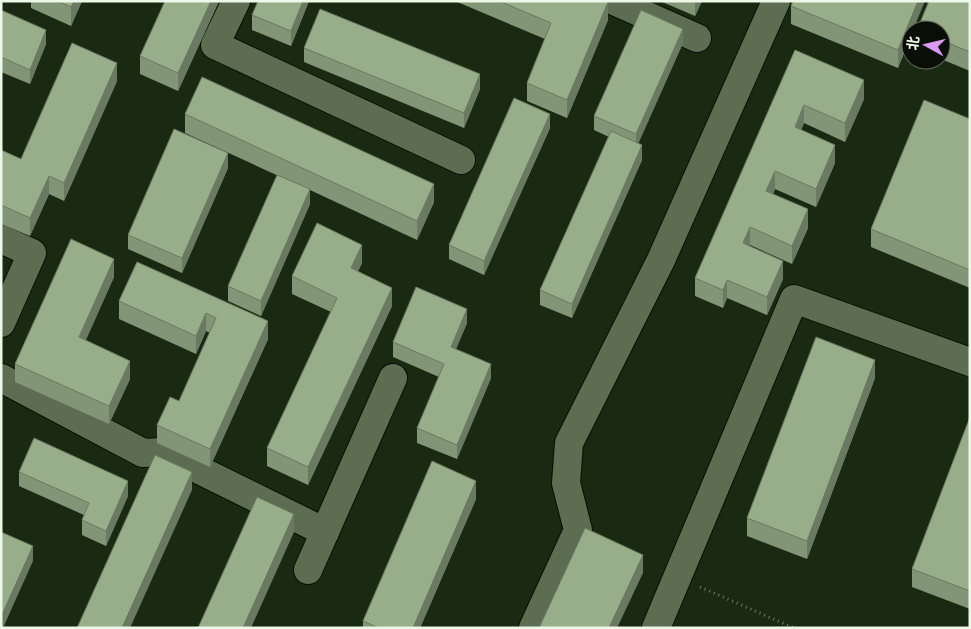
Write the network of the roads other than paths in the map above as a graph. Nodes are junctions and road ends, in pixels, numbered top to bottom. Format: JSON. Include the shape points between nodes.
{"nodes":[{"id":1,"x":236,"y":1,"type":"edge"},
{"id":2,"x":614,"y":1,"type":"edge"},
{"id":3,"x":776,"y":1,"type":"edge"},
{"id":4,"x":697,"y":38,"type":"dead end"},
{"id":5,"x":461,"y":160,"type":"dead end"},
{"id":6,"x":1,"y":239,"type":"edge"},
{"id":7,"x":1,"y":323,"type":"edge"},
{"id":8,"x":970,"y":362,"type":"edge"},
{"id":9,"x":1,"y":378,"type":"edge"},
{"id":10,"x":392,"y":378,"type":"dead end"},
{"id":11,"x":325,"y":532,"type":"junction"},
{"id":12,"x":308,"y":570,"type":"dead end"},
{"id":13,"x":533,"y":628,"type":"edge"},
{"id":14,"x":656,"y":628,"type":"edge"}],
"edges":[{"from":1,"to":5,"type":"street","via":[[215,45]]},
{"from":2,"to":4,"type":"street"},
{"from":3,"to":13,"type":"street","via":[[661,260],[569,443],[566,483],[578,530]]},
{"from":6,"to":7,"type":"street","via":[[32,253]]},
{"from":8,"to":14,"type":"street","via":[[794,299]]},
{"from":9,"to":11,"type":"street","via":[[143,453],[163,452]]},
{"from":10,"to":11,"type":"street"},
{"from":11,"to":12,"type":"street"}]}
